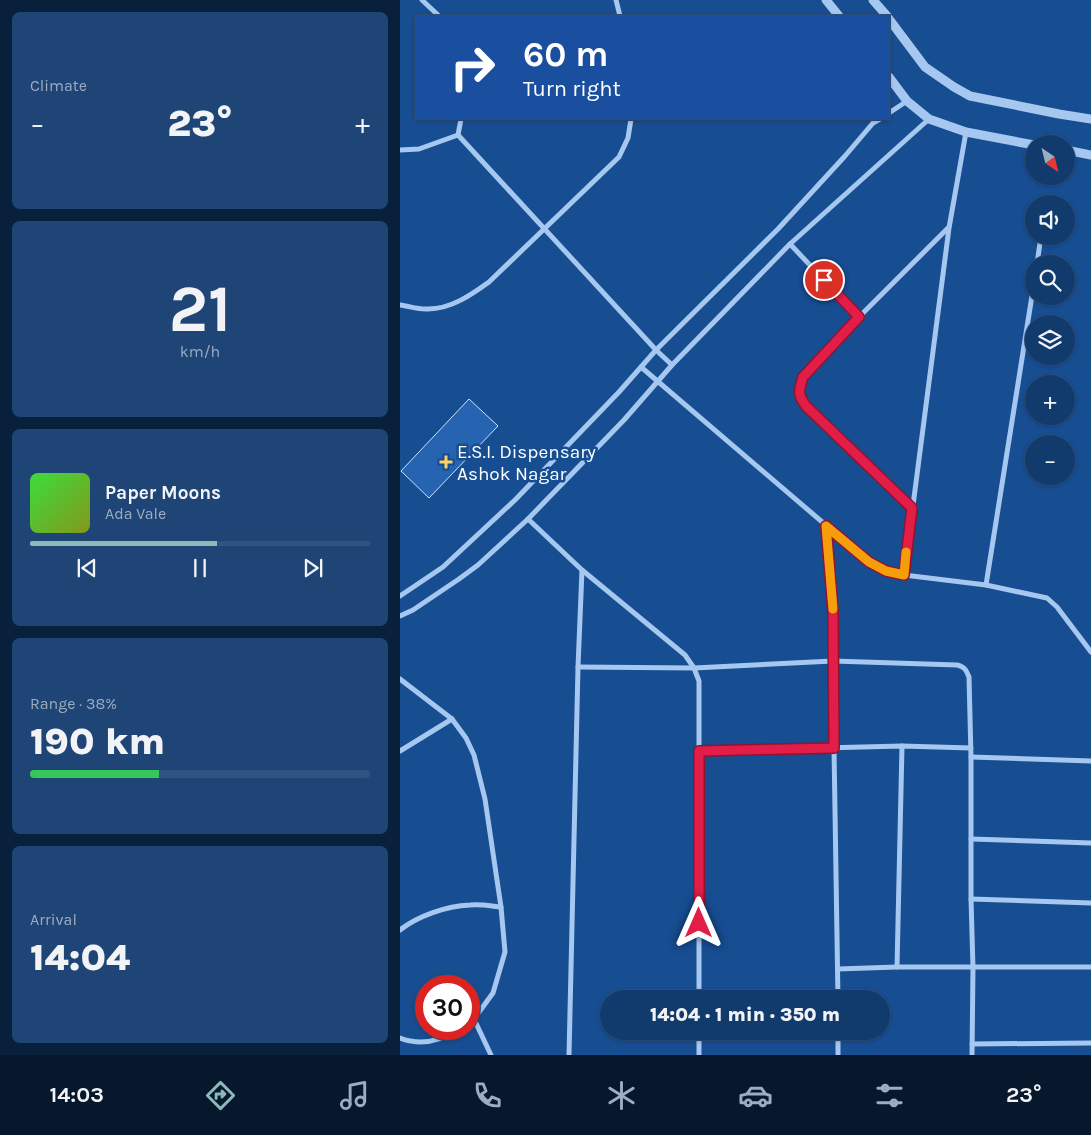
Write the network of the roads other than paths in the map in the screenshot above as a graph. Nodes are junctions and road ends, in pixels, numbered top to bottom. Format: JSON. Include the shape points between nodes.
{"nodes":[{"id":1,"x":422,"y":0,"type":"edge"},
{"id":2,"x":616,"y":0,"type":"edge"},
{"id":3,"x":826,"y":0,"type":"edge"},
{"id":4,"x":873,"y":0,"type":"edge"},
{"id":5,"x":438,"y":15,"type":"edge"},
{"id":6,"x":620,"y":15,"type":"edge"},
{"id":7,"x":838,"y":15,"type":"edge"},
{"id":8,"x":885,"y":15,"type":"edge"},
{"id":9,"x":890,"y":20,"type":"edge"},
{"id":10,"x":890,"y":78,"type":"edge"},
{"id":11,"x":907,"y":101,"type":"junction"},
{"id":12,"x":890,"y":112,"type":"edge"},
{"id":13,"x":929,"y":119,"type":"junction"},
{"id":14,"x":462,"y":120,"type":"edge"},
{"id":15,"x":631,"y":120,"type":"edge"},
{"id":16,"x":878,"y":120,"type":"edge"},
{"id":17,"x":1091,"y":120,"type":"edge"},
{"id":18,"x":966,"y":132,"type":"junction"},
{"id":19,"x":458,"y":134,"type":"junction"},
{"id":20,"x":1025,"y":142,"type":"edge"},
{"id":21,"x":400,"y":150,"type":"edge"},
{"id":22,"x":1075,"y":151,"type":"edge"},
{"id":23,"x":1091,"y":154,"type":"edge"},
{"id":24,"x":948,"y":228,"type":"junction"},
{"id":25,"x":545,"y":229,"type":"junction"},
{"id":26,"x":790,"y":244,"type":"junction"},
{"id":27,"x":400,"y":305,"type":"edge"},
{"id":28,"x":1031,"y":305,"type":"edge"},
{"id":29,"x":859,"y":317,"type":"junction"},
{"id":30,"x":656,"y":350,"type":"junction"},
{"id":31,"x":672,"y":365,"type":"junction"},
{"id":32,"x":641,"y":367,"type":"junction"},
{"id":33,"x":658,"y":381,"type":"junction"},
{"id":34,"x":912,"y":508,"type":"junction"},
{"id":35,"x":528,"y":519,"type":"junction"},
{"id":36,"x":826,"y":526,"type":"junction"},
{"id":37,"x":582,"y":570,"type":"junction"},
{"id":38,"x":904,"y":575,"type":"junction"},
{"id":39,"x":986,"y":585,"type":"junction"},
{"id":40,"x":400,"y":596,"type":"edge"},
{"id":41,"x":400,"y":616,"type":"edge"},
{"id":42,"x":1091,"y":652,"type":"edge"},
{"id":43,"x":833,"y":662,"type":"junction"},
{"id":44,"x":578,"y":667,"type":"junction"},
{"id":45,"x":694,"y":668,"type":"junction"},
{"id":46,"x":400,"y":679,"type":"edge"},
{"id":47,"x":452,"y":718,"type":"junction"},
{"id":48,"x":902,"y":746,"type":"junction"},
{"id":49,"x":834,"y":748,"type":"junction"},
{"id":50,"x":971,"y":748,"type":"junction"},
{"id":51,"x":400,"y":751,"type":"edge"},
{"id":52,"x":699,"y":751,"type":"junction"},
{"id":53,"x":971,"y":757,"type":"junction"},
{"id":54,"x":1091,"y":761,"type":"edge"},
{"id":55,"x":971,"y":838,"type":"junction"},
{"id":56,"x":1091,"y":843,"type":"edge"},
{"id":57,"x":971,"y":899,"type":"junction"},
{"id":58,"x":1091,"y":903,"type":"edge"},
{"id":59,"x":501,"y":907,"type":"junction"},
{"id":60,"x":400,"y":930,"type":"edge"},
{"id":61,"x":897,"y":967,"type":"junction"},
{"id":62,"x":1091,"y":967,"type":"edge"},
{"id":63,"x":973,"y":968,"type":"junction"},
{"id":64,"x":838,"y":969,"type":"junction"},
{"id":65,"x":699,"y":990,"type":"edge"},
{"id":66,"x":838,"y":990,"type":"edge"},
{"id":67,"x":480,"y":1010,"type":"edge"},
{"id":68,"x":480,"y":1036,"type":"edge"},
{"id":69,"x":400,"y":1038,"type":"edge"},
{"id":70,"x":436,"y":1040,"type":"edge"},
{"id":71,"x":699,"y":1040,"type":"edge"},
{"id":72,"x":838,"y":1040,"type":"edge"},
{"id":73,"x":1091,"y":1043,"type":"edge"},
{"id":74,"x":972,"y":1044,"type":"junction"},
{"id":75,"x":491,"y":1055,"type":"edge"},
{"id":76,"x":569,"y":1055,"type":"edge"},
{"id":77,"x":699,"y":1055,"type":"edge"},
{"id":78,"x":838,"y":1055,"type":"edge"},
{"id":79,"x":972,"y":1055,"type":"edge"}],
"edges":[{"from":1,"to":5,"type":"street"},
{"from":2,"to":6,"type":"street"},
{"from":3,"to":7,"type":"street"},
{"from":4,"to":8,"type":"street"},
{"from":9,"to":17,"type":"street","via":[[925,67],[970,96]]},
{"from":10,"to":11,"type":"street"},
{"from":11,"to":12,"type":"street"},
{"from":11,"to":13,"type":"street"},
{"from":13,"to":18,"type":"street"},
{"from":13,"to":26,"type":"street"},
{"from":14,"to":19,"type":"street"},
{"from":15,"to":25,"type":"street","via":[[628,138],[619,157]]},
{"from":16,"to":30,"type":"street","via":[[778,229]]},
{"from":18,"to":20,"type":"street"},
{"from":18,"to":24,"type":"street"},
{"from":19,"to":21,"type":"street","via":[[419,149]]},
{"from":19,"to":25,"type":"street"},
{"from":22,"to":23,"type":"street"},
{"from":24,"to":29,"type":"street"},
{"from":24,"to":34,"type":"street"},
{"from":25,"to":27,"type":"street","via":[[471,295],[449,306],[427,310]]},
{"from":25,"to":30,"type":"street"},
{"from":26,"to":29,"type":"street"},
{"from":26,"to":31,"type":"street"},
{"from":28,"to":39,"type":"street"},
{"from":29,"to":34,"type":"street","via":[[803,377],[800,398]]},
{"from":30,"to":31,"type":"street"},
{"from":30,"to":32,"type":"street"},
{"from":31,"to":33,"type":"street"},
{"from":32,"to":33,"type":"street"},
{"from":32,"to":40,"type":"street","via":[[515,500],[443,567]]},
{"from":33,"to":35,"type":"street"},
{"from":33,"to":36,"type":"street"},
{"from":34,"to":38,"type":"street"},
{"from":35,"to":37,"type":"street"},
{"from":35,"to":41,"type":"street","via":[[478,565]]},
{"from":36,"to":38,"type":"street","via":[[869,562],[886,571]]},
{"from":36,"to":43,"type":"street","via":[[833,612]]},
{"from":37,"to":44,"type":"street"},
{"from":37,"to":45,"type":"street","via":[[685,655]]},
{"from":38,"to":39,"type":"street"},
{"from":39,"to":42,"type":"street","via":[[1046,598]]},
{"from":43,"to":45,"type":"street"},
{"from":43,"to":49,"type":"street"},
{"from":43,"to":50,"type":"street","via":[[963,666],[969,678]]},
{"from":44,"to":45,"type":"street"},
{"from":44,"to":76,"type":"street"},
{"from":45,"to":52,"type":"street","via":[[699,681]]},
{"from":46,"to":47,"type":"street"},
{"from":47,"to":51,"type":"street"},
{"from":47,"to":59,"type":"street","via":[[474,755],[485,799]]},
{"from":48,"to":49,"type":"street"},
{"from":48,"to":50,"type":"street"},
{"from":48,"to":61,"type":"street"},
{"from":49,"to":52,"type":"street"},
{"from":49,"to":64,"type":"street"},
{"from":50,"to":53,"type":"street"},
{"from":52,"to":65,"type":"street"},
{"from":53,"to":54,"type":"street"},
{"from":53,"to":55,"type":"street"},
{"from":55,"to":56,"type":"street"},
{"from":55,"to":57,"type":"street"},
{"from":57,"to":58,"type":"street"},
{"from":57,"to":63,"type":"street"},
{"from":59,"to":60,"type":"street","via":[[469,905],[436,911]]},
{"from":59,"to":67,"type":"street","via":[[504,952],[493,993]]},
{"from":61,"to":63,"type":"street"},
{"from":61,"to":64,"type":"street"},
{"from":62,"to":63,"type":"street"},
{"from":63,"to":74,"type":"street"},
{"from":64,"to":66,"type":"street"},
{"from":68,"to":75,"type":"street"},
{"from":69,"to":70,"type":"street","via":[[411,1042]]},
{"from":71,"to":77,"type":"street"},
{"from":72,"to":78,"type":"street"},
{"from":73,"to":74,"type":"street"},
{"from":74,"to":79,"type":"street"}]}
